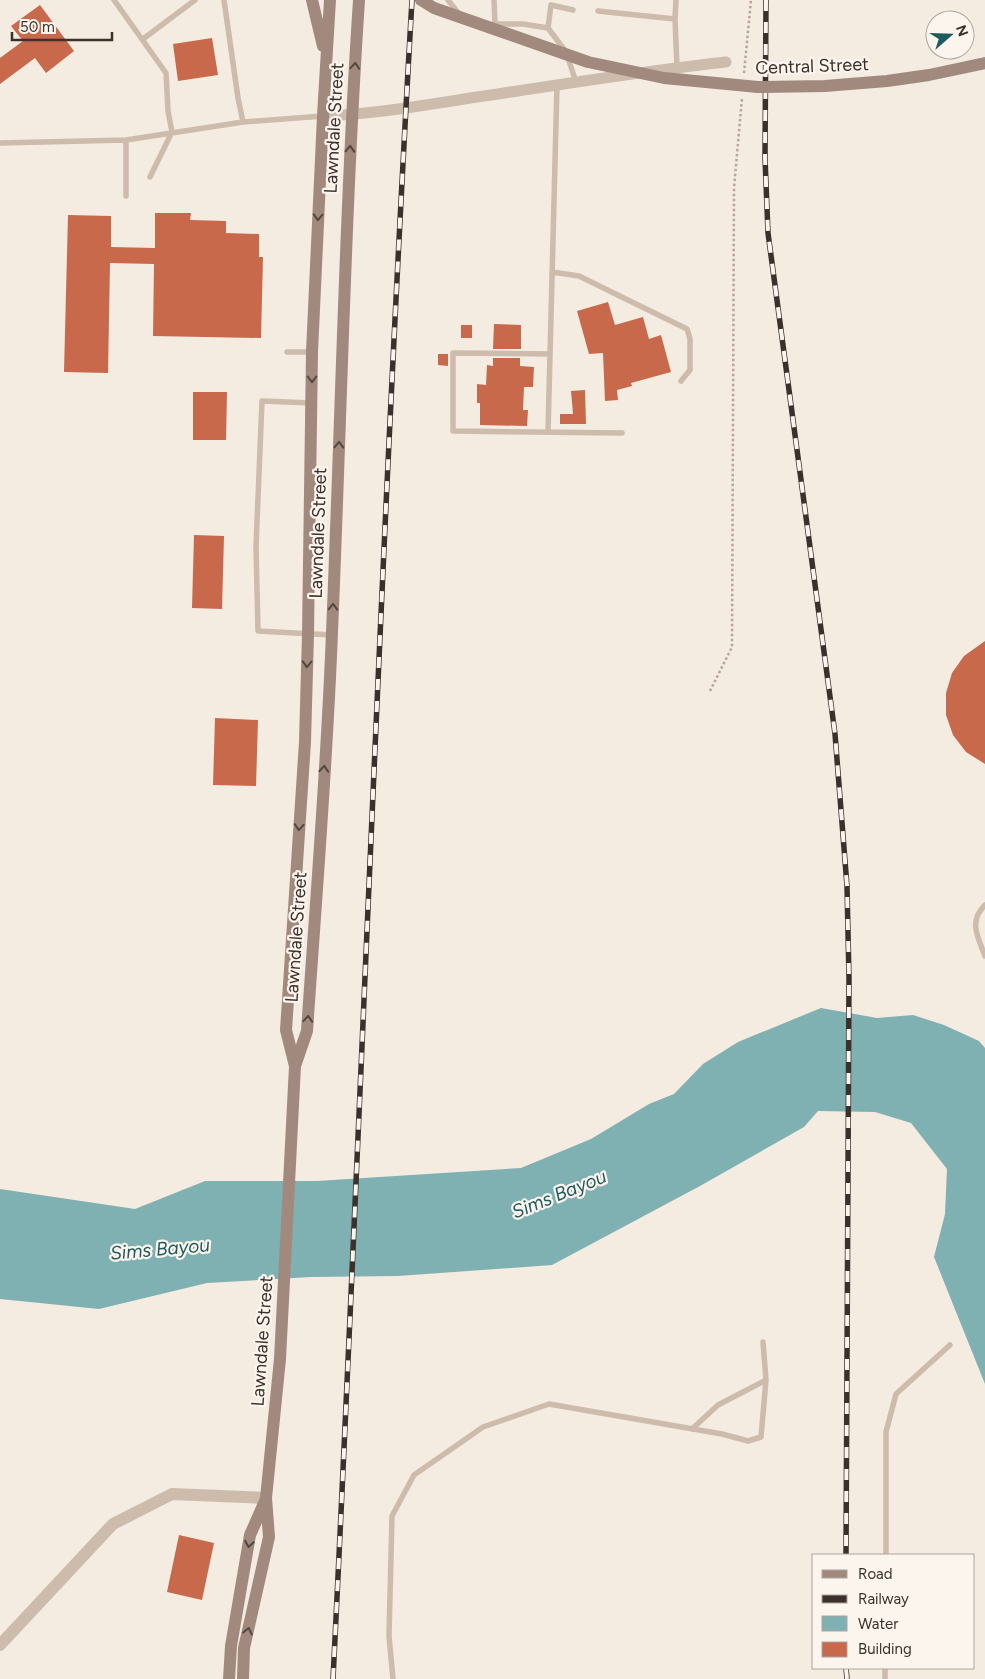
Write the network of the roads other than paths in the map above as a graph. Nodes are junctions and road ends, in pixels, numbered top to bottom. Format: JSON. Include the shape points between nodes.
{"nodes":[{"id":1,"x":114,"y":0,"type":"edge"},
{"id":2,"x":195,"y":0,"type":"edge"},
{"id":3,"x":224,"y":0,"type":"edge"},
{"id":4,"x":312,"y":0,"type":"edge"},
{"id":5,"x":330,"y":0,"type":"edge"},
{"id":6,"x":359,"y":0,"type":"edge"},
{"id":7,"x":421,"y":0,"type":"edge"},
{"id":8,"x":448,"y":0,"type":"edge"},
{"id":9,"x":494,"y":0,"type":"edge"},
{"id":10,"x":676,"y":0,"type":"edge"},
{"id":11,"x":573,"y":10,"type":"dead end"},
{"id":12,"x":598,"y":11,"type":"dead end"},
{"id":13,"x":675,"y":19,"type":"junction"},
{"id":14,"x":494,"y":24,"type":"junction"},
{"id":15,"x":548,"y":28,"type":"junction"},
{"id":16,"x":143,"y":39,"type":"junction"},
{"id":17,"x":327,"y":62,"type":"junction"},
{"id":18,"x":726,"y":62,"type":"dead end"},
{"id":19,"x":985,"y":63,"type":"edge"},
{"id":20,"x":677,"y":67,"type":"junction"},
{"id":21,"x":576,"y":82,"type":"junction"},
{"id":22,"x":557,"y":85,"type":"junction"},
{"id":23,"x":352,"y":115,"type":"junction"},
{"id":24,"x":323,"y":116,"type":"junction"},
{"id":25,"x":243,"y":122,"type":"junction"},
{"id":26,"x":172,"y":132,"type":"junction"},
{"id":27,"x":126,"y":140,"type":"junction"},
{"id":28,"x":0,"y":143,"type":"edge"},
{"id":29,"x":150,"y":177,"type":"dead end"},
{"id":30,"x":126,"y":196,"type":"dead end"},
{"id":31,"x":552,"y":272,"type":"junction"},
{"id":32,"x":287,"y":352,"type":"dead end"},
{"id":33,"x":312,"y":352,"type":"junction"},
{"id":34,"x":550,"y":354,"type":"junction"},
{"id":35,"x":681,"y":381,"type":"dead end"},
{"id":36,"x":312,"y":403,"type":"junction"},
{"id":37,"x":548,"y":432,"type":"junction"},
{"id":38,"x":622,"y":433,"type":"dead end"},
{"id":39,"x":308,"y":634,"type":"junction"},
{"id":40,"x":332,"y":635,"type":"junction"},
{"id":41,"x":985,"y":905,"type":"edge"},
{"id":42,"x":985,"y":956,"type":"edge"},
{"id":43,"x":295,"y":1066,"type":"junction"},
{"id":44,"x":763,"y":1342,"type":"dead end"},
{"id":45,"x":950,"y":1345,"type":"dead end"},
{"id":46,"x":766,"y":1380,"type":"junction"},
{"id":47,"x":692,"y":1429,"type":"junction"},
{"id":48,"x":266,"y":1498,"type":"junction"},
{"id":49,"x":886,"y":1554,"type":"edge"},
{"id":50,"x":0,"y":1645,"type":"edge"},
{"id":51,"x":229,"y":1679,"type":"edge"},
{"id":52,"x":243,"y":1679,"type":"edge"},
{"id":53,"x":393,"y":1679,"type":"edge"}],
"edges":[{"from":1,"to":16,"type":"lane"},
{"from":2,"to":16,"type":"lane"},
{"from":3,"to":25,"type":"lane"},
{"from":4,"to":17,"type":"main road"},
{"from":5,"to":17,"type":"main road","name":"Lawndale Street"},
{"from":23,"to":6,"type":"main road","name":"Lawndale Street","one_way":true},
{"from":7,"to":19,"type":"main road","name":"Central Street","bridge":true,"via":[[434,8],[588,62],[664,78],[758,87],[825,86],[929,75]]},
{"from":8,"to":14,"type":"lane","via":[[462,18]]},
{"from":9,"to":14,"type":"lane"},
{"from":10,"to":13,"type":"lane"},
{"from":11,"to":15,"type":"lane","via":[[551,5]]},
{"from":12,"to":13,"type":"lane"},
{"from":13,"to":20,"type":"lane"},
{"from":14,"to":15,"type":"lane"},
{"from":15,"to":21,"type":"lane","via":[[566,52]]},
{"from":16,"to":26,"type":"lane","via":[[166,73]]},
{"from":17,"to":24,"type":"main road","name":"Lawndale Street"},
{"from":18,"to":20,"type":"street"},
{"from":20,"to":21,"type":"street"},
{"from":21,"to":22,"type":"street"},
{"from":22,"to":23,"type":"street"},
{"from":22,"to":31,"type":"lane"},
{"from":23,"to":24,"type":"street"},
{"from":40,"to":23,"type":"main road","name":"Lawndale Street","one_way":true},
{"from":24,"to":25,"type":"lane"},
{"from":24,"to":33,"type":"main road","name":"Lawndale Street","one_way":true},
{"from":25,"to":26,"type":"lane"},
{"from":26,"to":27,"type":"lane"},
{"from":26,"to":29,"type":"lane"},
{"from":27,"to":28,"type":"lane"},
{"from":27,"to":30,"type":"lane"},
{"from":31,"to":34,"type":"lane"},
{"from":31,"to":35,"type":"lane","via":[[579,276],[687,329],[690,370]]},
{"from":32,"to":33,"type":"lane"},
{"from":33,"to":36,"type":"main road","name":"Lawndale Street","one_way":true},
{"from":34,"to":37,"type":"lane"},
{"from":34,"to":37,"type":"lane","via":[[453,353],[452,431]]},
{"from":36,"to":39,"type":"main road","name":"Lawndale Street"},
{"from":36,"to":39,"type":"lane","via":[[262,401],[256,547],[258,631]]},
{"from":37,"to":38,"type":"lane"},
{"from":39,"to":40,"type":"lane"},
{"from":39,"to":43,"type":"main road","name":"Lawndale Street","one_way":true,"via":[[305,742],[286,1030]]},
{"from":43,"to":40,"type":"main road","name":"Lawndale Street","one_way":true,"via":[[308,1031]]},
{"from":41,"to":42,"type":"lane","via":[[975,919]]},
{"from":43,"to":48,"type":"main road","name":"Lawndale Street","via":[[280,1359]]},
{"from":44,"to":46,"type":"lane"},
{"from":45,"to":49,"type":"lane","via":[[896,1394],[886,1432]]},
{"from":46,"to":47,"type":"lane","via":[[718,1405]]},
{"from":46,"to":47,"type":"lane","via":[[762,1437],[748,1441]]},
{"from":47,"to":53,"type":"lane","via":[[550,1404],[482,1427],[414,1475],[392,1516],[389,1636]]},
{"from":48,"to":50,"type":"street","via":[[172,1494],[113,1524]]},
{"from":48,"to":51,"type":"main road","name":"Lawndale Street","one_way":true,"via":[[250,1535],[231,1646]]},
{"from":52,"to":48,"type":"main road","name":"Lawndale Street","one_way":true,"via":[[244,1648],[269,1536]]}]}
